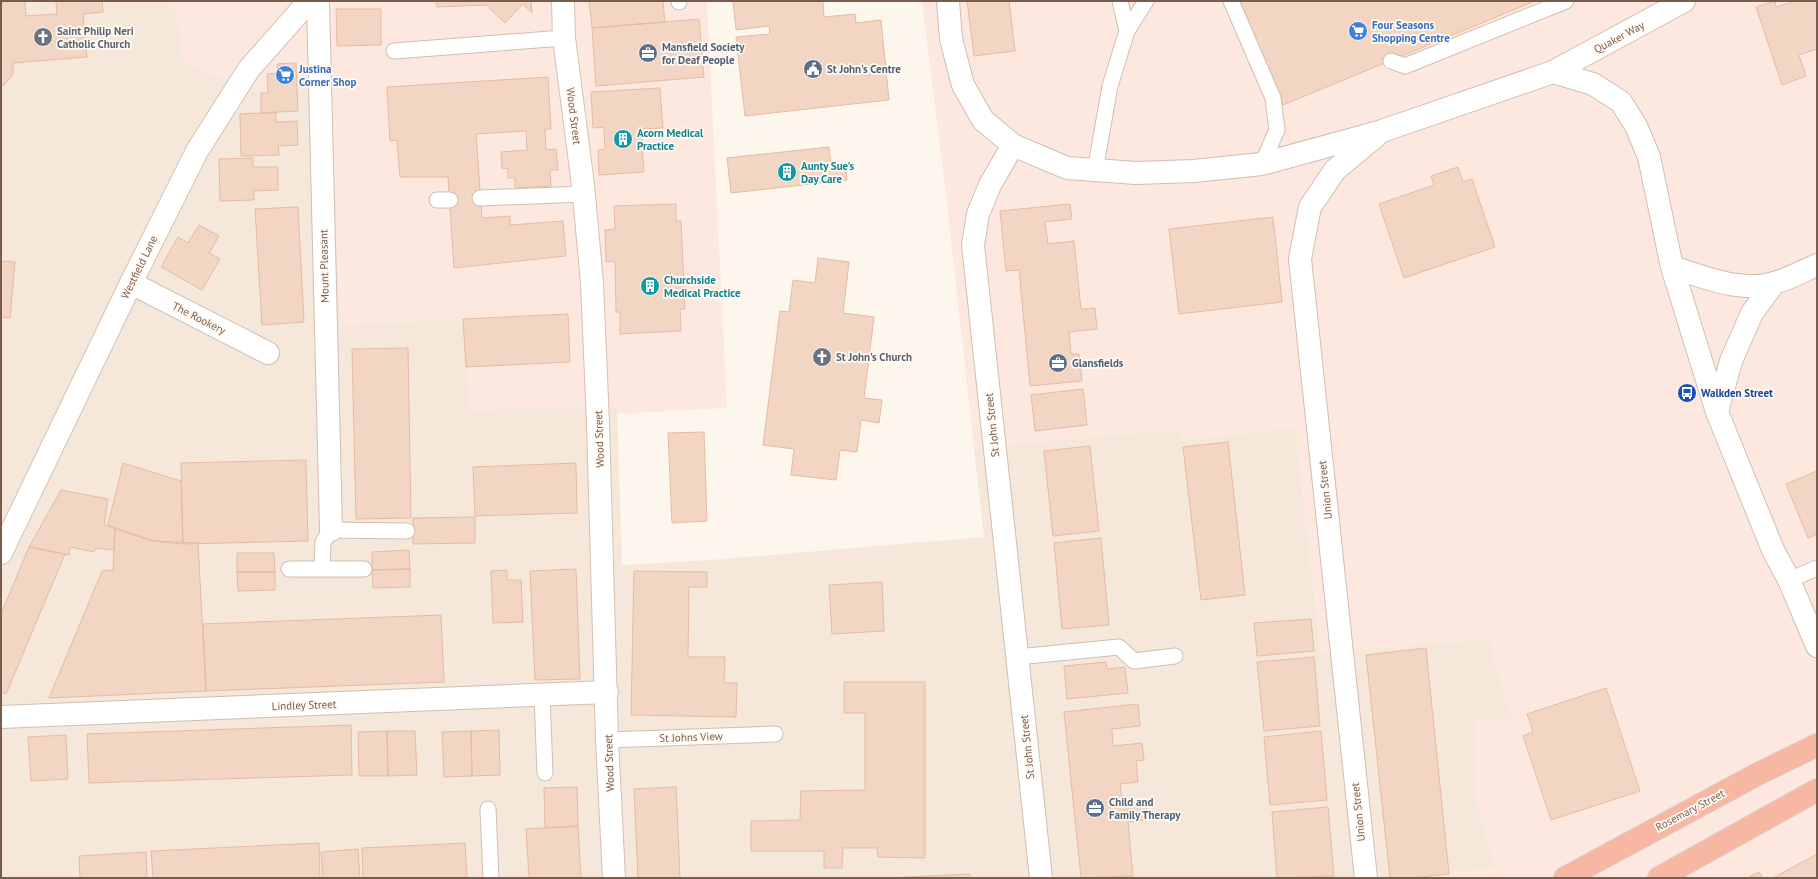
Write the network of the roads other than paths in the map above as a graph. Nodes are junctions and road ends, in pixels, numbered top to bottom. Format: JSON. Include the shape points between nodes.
{"nodes":[{"id":1,"x":309,"y":1,"type":"edge"},
{"id":2,"x":318,"y":1,"type":"edge"},
{"id":3,"x":563,"y":1,"type":"edge"},
{"id":4,"x":948,"y":1,"type":"edge"},
{"id":5,"x":1120,"y":1,"type":"edge"},
{"id":6,"x":1146,"y":1,"type":"edge"},
{"id":7,"x":1231,"y":1,"type":"edge"},
{"id":8,"x":1566,"y":1,"type":"edge"},
{"id":9,"x":1684,"y":1,"type":"edge"},
{"id":10,"x":1127,"y":31,"type":"junction"},
{"id":11,"x":564,"y":38,"type":"junction"},
{"id":12,"x":394,"y":51,"type":"dead end"},
{"id":13,"x":1391,"y":61,"type":"dead end"},
{"id":14,"x":1553,"y":72,"type":"junction"},
{"id":15,"x":1382,"y":131,"type":"junction"},
{"id":16,"x":1013,"y":145,"type":"junction"},
{"id":17,"x":1262,"y":164,"type":"junction"},
{"id":18,"x":1096,"y":171,"type":"junction"},
{"id":19,"x":583,"y":194,"type":"junction"},
{"id":20,"x":480,"y":198,"type":"dead end"},
{"id":21,"x":1817,"y":265,"type":"edge"},
{"id":22,"x":1672,"y":267,"type":"junction"},
{"id":23,"x":131,"y":283,"type":"junction"},
{"id":24,"x":1774,"y":283,"type":"junction"},
{"id":25,"x":268,"y":353,"type":"dead end"},
{"id":26,"x":1716,"y":412,"type":"junction"},
{"id":27,"x":331,"y":530,"type":"junction"},
{"id":28,"x":407,"y":531,"type":"dead end"},
{"id":29,"x":1,"y":553,"type":"edge"},
{"id":30,"x":1817,"y":568,"type":"edge"},
{"id":31,"x":289,"y":569,"type":"dead end"},
{"id":32,"x":322,"y":569,"type":"junction"},
{"id":33,"x":364,"y":569,"type":"dead end"},
{"id":34,"x":1789,"y":580,"type":"junction"},
{"id":35,"x":1817,"y":646,"type":"edge"},
{"id":36,"x":1175,"y":656,"type":"dead end"},
{"id":37,"x":1017,"y":657,"type":"junction"},
{"id":38,"x":607,"y":692,"type":"junction"},
{"id":39,"x":542,"y":695,"type":"junction"},
{"id":40,"x":1,"y":718,"type":"edge"},
{"id":41,"x":776,"y":734,"type":"dead end"},
{"id":42,"x":608,"y":740,"type":"junction"},
{"id":43,"x":1817,"y":745,"type":"edge"},
{"id":44,"x":545,"y":773,"type":"dead end"},
{"id":45,"x":1817,"y":790,"type":"edge"},
{"id":46,"x":488,"y":809,"type":"dead end"},
{"id":47,"x":491,"y":878,"type":"edge"},
{"id":48,"x":614,"y":878,"type":"edge"},
{"id":49,"x":1041,"y":878,"type":"edge"},
{"id":50,"x":1366,"y":878,"type":"edge"},
{"id":51,"x":1565,"y":878,"type":"edge"},
{"id":52,"x":1659,"y":878,"type":"edge"}],
"edges":[{"from":1,"to":23,"type":"street","name":"Westfield Lane","via":[[249,70],[201,145]]},
{"from":2,"to":27,"type":"street","name":"Mount Pleasant"},
{"from":3,"to":11,"type":"street","name":"Wood Street"},
{"from":4,"to":16,"type":"street","via":[[951,39],[963,85],[983,120]]},
{"from":5,"to":10,"type":"lane"},
{"from":6,"to":10,"type":"lane"},
{"from":7,"to":17,"type":"lane","via":[[1274,98],[1277,130]]},
{"from":8,"to":13,"type":"lane","via":[[1405,66]]},
{"from":9,"to":14,"type":"street","name":"Quaker Way"},
{"from":10,"to":18,"type":"lane","via":[[1110,86]]},
{"from":11,"to":12,"type":"lane"},
{"from":11,"to":19,"type":"street","name":"Wood Street"},
{"from":14,"to":15,"type":"street","name":"Quaker Way"},
{"from":14,"to":22,"type":"street","via":[[1593,84],[1621,102],[1636,126],[1648,157]]},
{"from":15,"to":17,"type":"street","name":"Quaker Way"},
{"from":15,"to":50,"type":"street","name":"Union Street","via":[[1335,170],[1310,207],[1300,259]]},
{"from":16,"to":18,"type":"street","name":"Quaker Way","via":[[1067,168]]},
{"from":16,"to":37,"type":"street","name":"St John Street","via":[[990,185],[978,214],[973,245]]},
{"from":17,"to":18,"type":"street","name":"Quaker Way","via":[[1186,172]]},
{"from":19,"to":20,"type":"lane"},
{"from":19,"to":38,"type":"street","name":"Wood Street","via":[[592,283],[597,384]]},
{"from":21,"to":24,"type":"street"},
{"from":22,"to":24,"type":"street","via":[[1716,281],[1744,286]]},
{"from":22,"to":26,"type":"street"},
{"from":23,"to":25,"type":"street","name":"The Rookery"},
{"from":23,"to":29,"type":"street","name":"Westfield Lane"},
{"from":24,"to":26,"type":"street","via":[[1752,313],[1732,361]]},
{"from":26,"to":34,"type":"street","via":[[1773,550]]},
{"from":27,"to":28,"type":"lane"},
{"from":27,"to":32,"type":"lane","via":[[323,542]]},
{"from":30,"to":34,"type":"lane"},
{"from":31,"to":32,"type":"lane"},
{"from":32,"to":33,"type":"lane"},
{"from":34,"to":35,"type":"street"},
{"from":36,"to":37,"type":"lane","via":[[1134,660],[1119,647]]},
{"from":37,"to":49,"type":"street","name":"St John Street"},
{"from":38,"to":39,"type":"street","name":"Lindley Street"},
{"from":38,"to":42,"type":"street","name":"Wood Street"},
{"from":39,"to":40,"type":"street","name":"Lindley Street"},
{"from":39,"to":44,"type":"lane"},
{"from":41,"to":42,"type":"lane","name":"St Johns View"},
{"from":42,"to":48,"type":"street","name":"Wood Street"},
{"from":43,"to":51,"type":"highway","name":"Rosemary Street"},
{"from":45,"to":52,"type":"highway"},
{"from":46,"to":47,"type":"lane"}]}
